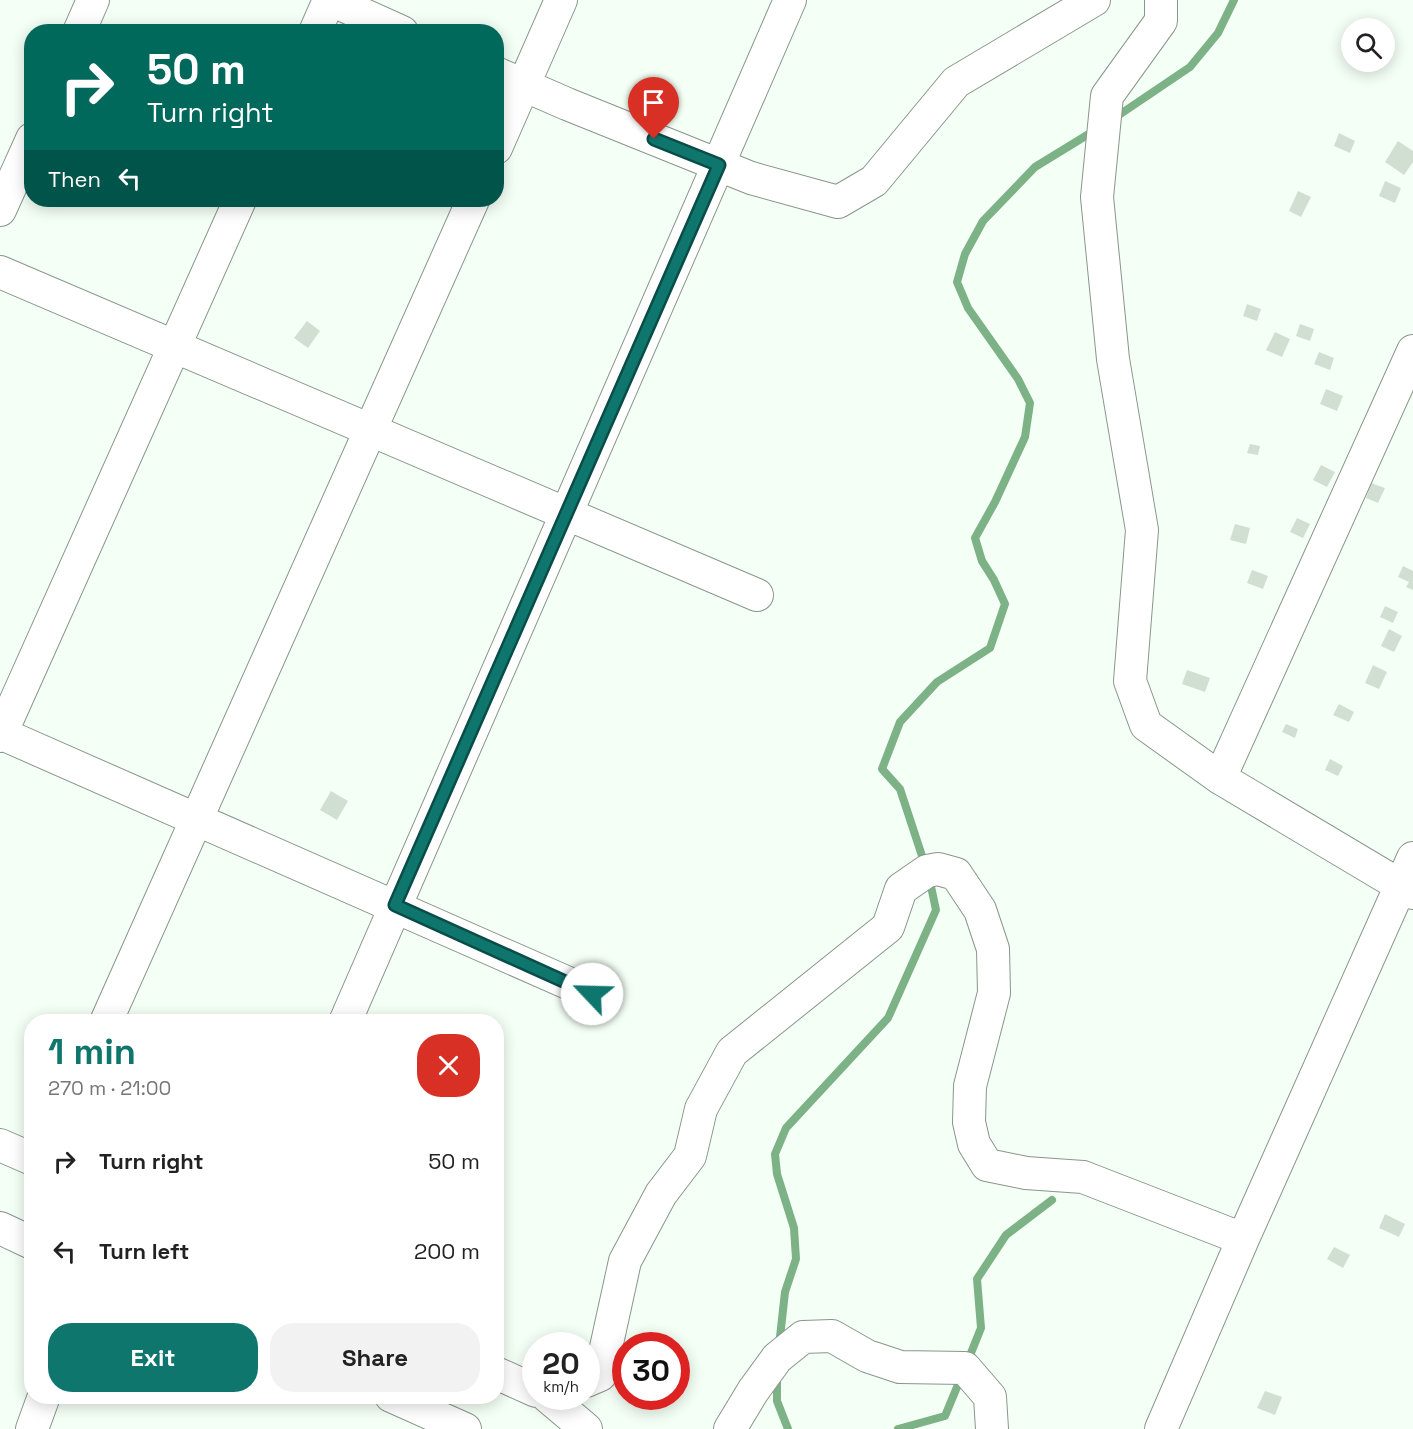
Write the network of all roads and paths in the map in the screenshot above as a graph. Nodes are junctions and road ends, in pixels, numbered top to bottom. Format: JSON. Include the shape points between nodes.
{"nodes":[{"id":1,"x":93,"y":0,"type":"edge"},
{"id":2,"x":330,"y":0,"type":"edge"},
{"id":3,"x":561,"y":0,"type":"edge"},
{"id":4,"x":790,"y":0,"type":"edge"},
{"id":5,"x":1094,"y":0,"type":"edge"},
{"id":6,"x":1161,"y":0,"type":"edge"},
{"id":7,"x":82,"y":24,"type":"edge"},
{"id":8,"x":319,"y":24,"type":"edge"},
{"id":9,"x":384,"y":24,"type":"edge"},
{"id":10,"x":510,"y":80,"type":"edge"},
{"id":11,"x":504,"y":109,"type":"edge"},
{"id":12,"x":24,"y":157,"type":"edge"},
{"id":13,"x":719,"y":165,"type":"junction"},
{"id":14,"x":237,"y":207,"type":"edge"},
{"id":15,"x":471,"y":207,"type":"edge"},
{"id":16,"x":0,"y":210,"type":"edge"},
{"id":17,"x":0,"y":272,"type":"edge"},
{"id":18,"x":174,"y":346,"type":"junction"},
{"id":19,"x":1413,"y":351,"type":"edge"},
{"id":20,"x":371,"y":430,"type":"junction"},
{"id":21,"x":566,"y":514,"type":"junction"},
{"id":22,"x":757,"y":595,"type":"dead end"},
{"id":23,"x":0,"y":734,"type":"edge"},
{"id":24,"x":1220,"y":778,"type":"junction"},
{"id":25,"x":197,"y":819,"type":"junction"},
{"id":26,"x":1413,"y":858,"type":"edge"},
{"id":27,"x":1407,"y":890,"type":"edge"},
{"id":28,"x":395,"y":905,"type":"junction"},
{"id":29,"x":592,"y":994,"type":"dead end"},
{"id":30,"x":110,"y":1014,"type":"edge"},
{"id":31,"x":348,"y":1014,"type":"edge"},
{"id":32,"x":0,"y":1145,"type":"edge"},
{"id":33,"x":24,"y":1156,"type":"edge"},
{"id":34,"x":0,"y":1228,"type":"edge"},
{"id":35,"x":24,"y":1239,"type":"edge"},
{"id":36,"x":1243,"y":1239,"type":"junction"},
{"id":37,"x":600,"y":1375,"type":"edge"},
{"id":38,"x":504,"y":1377,"type":"edge"},
{"id":39,"x":522,"y":1385,"type":"edge"},
{"id":40,"x":41,"y":1404,"type":"edge"},
{"id":41,"x":409,"y":1404,"type":"edge"},
{"id":42,"x":564,"y":1410,"type":"edge"},
{"id":43,"x":32,"y":1429,"type":"edge"},
{"id":44,"x":465,"y":1429,"type":"edge"},
{"id":45,"x":586,"y":1429,"type":"edge"},
{"id":46,"x":730,"y":1429,"type":"edge"},
{"id":47,"x":992,"y":1429,"type":"edge"},
{"id":48,"x":1161,"y":1429,"type":"edge"}],
"edges":[{"from":1,"to":7,"type":"street"},
{"from":2,"to":8,"type":"street"},
{"from":2,"to":9,"type":"street"},
{"from":3,"to":10,"type":"street"},
{"from":4,"to":13,"type":"street"},
{"from":5,"to":13,"type":"street","via":[[956,82],[874,182],[838,202]]},
{"from":6,"to":24,"type":"street","via":[[1161,21],[1107,96],[1097,197],[1113,359],[1142,530],[1130,681],[1146,725]]},
{"from":10,"to":11,"type":"street"},
{"from":10,"to":13,"type":"street"},
{"from":12,"to":16,"type":"street"},
{"from":13,"to":21,"type":"street"},
{"from":14,"to":18,"type":"street"},
{"from":15,"to":20,"type":"street"},
{"from":17,"to":18,"type":"street"},
{"from":18,"to":20,"type":"street"},
{"from":18,"to":23,"type":"street"},
{"from":19,"to":24,"type":"street"},
{"from":20,"to":21,"type":"street"},
{"from":20,"to":25,"type":"street"},
{"from":21,"to":22,"type":"street"},
{"from":21,"to":28,"type":"street"},
{"from":23,"to":25,"type":"street"},
{"from":24,"to":27,"type":"street"},
{"from":25,"to":28,"type":"street"},
{"from":25,"to":30,"type":"street"},
{"from":26,"to":27,"type":"street"},
{"from":27,"to":36,"type":"street"},
{"from":28,"to":29,"type":"street"},
{"from":28,"to":31,"type":"street"},
{"from":32,"to":33,"type":"street"},
{"from":34,"to":35,"type":"street"},
{"from":36,"to":37,"type":"street","via":[[1083,1177],[1026,1173],[987,1165],[974,1144],[969,1122],[970,1086],[994,993],[993,949],[981,910],[956,874],[938,869],[927,871],[901,890],[888,927],[732,1052],[701,1109],[690,1156],[660,1194],[625,1261]]},
{"from":36,"to":48,"type":"street"},
{"from":38,"to":39,"type":"street"},
{"from":40,"to":43,"type":"street"},
{"from":41,"to":44,"type":"street"},
{"from":42,"to":45,"type":"street"},
{"from":46,"to":47,"type":"street","via":[[777,1358],[803,1337],[832,1336],[867,1356],[900,1367],[965,1368],[990,1397]]}]}
